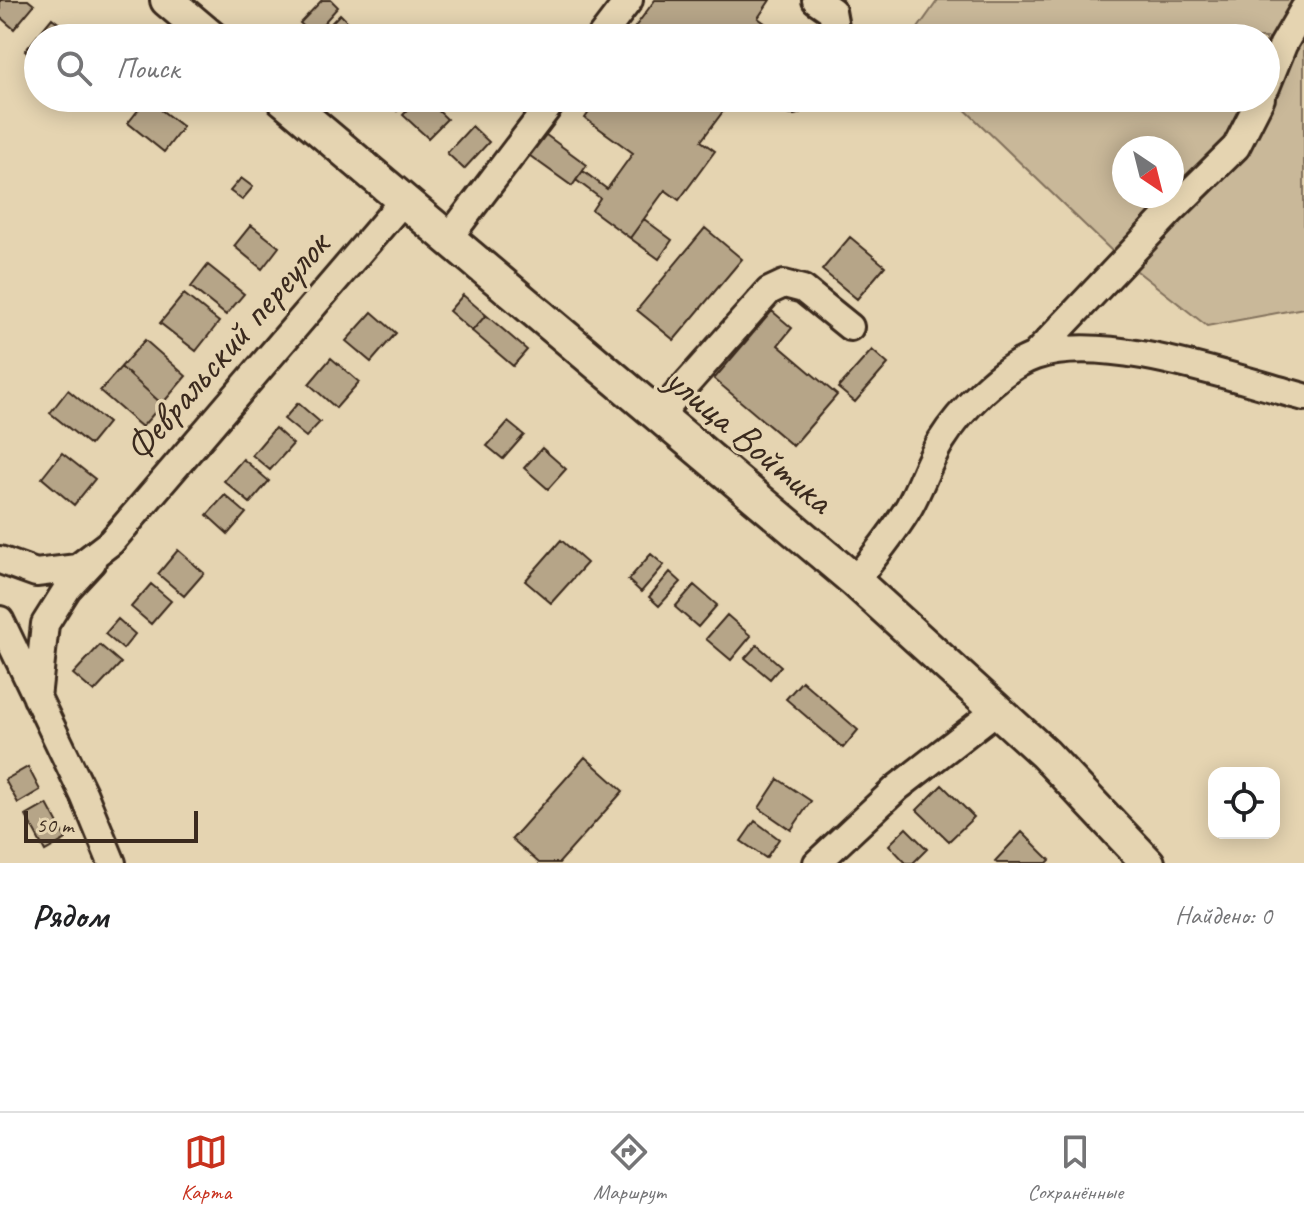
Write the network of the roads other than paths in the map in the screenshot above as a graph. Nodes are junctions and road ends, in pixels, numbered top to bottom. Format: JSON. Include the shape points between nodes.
{"nodes":[{"id":1,"x":167,"y":0,"type":"edge"},
{"id":2,"x":629,"y":0,"type":"edge"},
{"id":3,"x":816,"y":0,"type":"edge"},
{"id":4,"x":1304,"y":9,"type":"edge"},
{"id":5,"x":195,"y":24,"type":"edge"},
{"id":6,"x":611,"y":24,"type":"edge"},
{"id":7,"x":834,"y":24,"type":"edge"},
{"id":8,"x":1280,"y":52,"type":"edge"},
{"id":9,"x":298,"y":112,"type":"edge"},
{"id":10,"x":544,"y":112,"type":"edge"},
{"id":11,"x":1254,"y":112,"type":"edge"},
{"id":12,"x":402,"y":202,"type":"junction"},
{"id":13,"x":447,"y":240,"type":"junction"},
{"id":14,"x":850,"y":327,"type":"dead end"},
{"id":15,"x":1034,"y":356,"type":"junction"},
{"id":16,"x":1304,"y":397,"type":"edge"},
{"id":17,"x":658,"y":416,"type":"junction"},
{"id":18,"x":111,"y":542,"type":"junction"},
{"id":19,"x":0,"y":560,"type":"edge"},
{"id":20,"x":855,"y":581,"type":"junction"},
{"id":21,"x":0,"y":620,"type":"edge"},
{"id":22,"x":37,"y":698,"type":"junction"},
{"id":23,"x":997,"y":710,"type":"junction"},
{"id":24,"x":112,"y":863,"type":"edge"},
{"id":25,"x":817,"y":863,"type":"edge"},
{"id":26,"x":1148,"y":863,"type":"edge"}],
"edges":[{"from":1,"to":5,"type":"main road"},
{"from":2,"to":6,"type":"street"},
{"from":3,"to":7,"type":"street","via":[[832,11]]},
{"from":4,"to":8,"type":"street"},
{"from":9,"to":12,"type":"main road","name":"улица Войтика"},
{"from":10,"to":13,"type":"street"},
{"from":11,"to":15,"type":"street","via":[[1236,147]]},
{"from":12,"to":13,"type":"main road","name":"улица Войтика"},
{"from":12,"to":18,"type":"street","name":"Февральский переулок"},
{"from":13,"to":17,"type":"main road","name":"улица Войтика"},
{"from":14,"to":17,"type":"street","via":[[803,289],[784,284],[769,291]]},
{"from":15,"to":16,"type":"street","via":[[1080,348],[1139,354]]},
{"from":15,"to":20,"type":"street","via":[[970,404],[941,441],[908,509]]},
{"from":17,"to":20,"type":"main road","name":"улица Войтика"},
{"from":18,"to":19,"type":"street","name":"Февральский переулок","via":[[77,568],[36,573]]},
{"from":18,"to":22,"type":"street","name":"Февральский переулок","via":[[67,589],[45,624]]},
{"from":20,"to":23,"type":"main road","name":"улица Войтика"},
{"from":21,"to":22,"type":"street"},
{"from":22,"to":24,"type":"street"},
{"from":23,"to":25,"type":"street","via":[[898,787]]},
{"from":23,"to":26,"type":"main road","name":"улица Войтика"}]}
